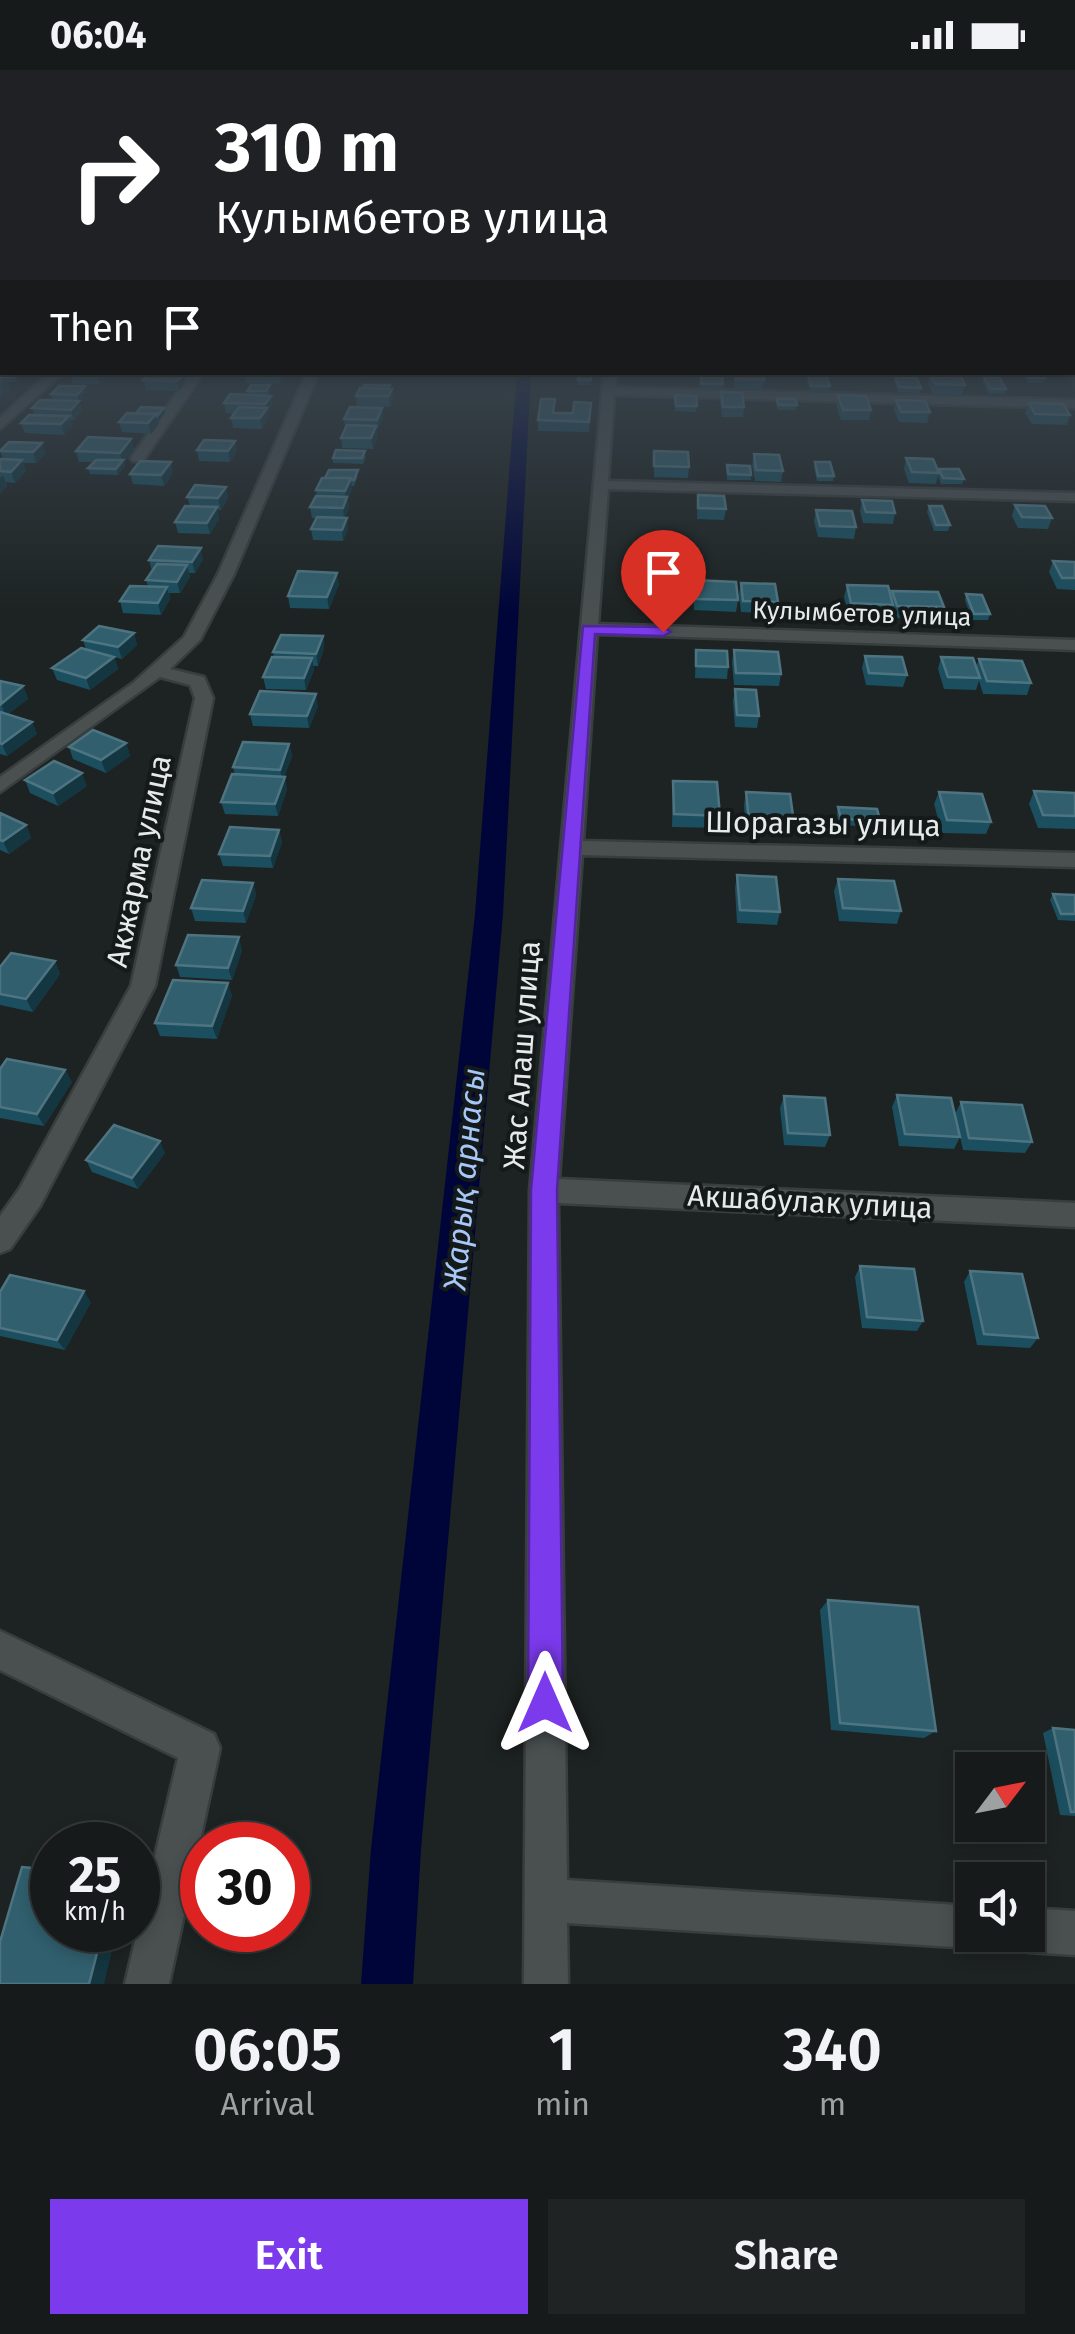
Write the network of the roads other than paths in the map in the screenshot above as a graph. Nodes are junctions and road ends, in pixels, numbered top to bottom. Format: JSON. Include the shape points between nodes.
{"nodes":[{"id":1,"x":155,"y":433,"type":"edge"},
{"id":2,"x":287,"y":433,"type":"edge"},
{"id":3,"x":607,"y":433,"type":"edge"},
{"id":4,"x":138,"y":458,"type":"edge"},
{"id":5,"x":604,"y":486,"type":"junction"},
{"id":6,"x":1075,"y":497,"type":"edge"},
{"id":7,"x":588,"y":629,"type":"junction"},
{"id":8,"x":1075,"y":644,"type":"edge"},
{"id":9,"x":157,"y":671,"type":"junction"},
{"id":10,"x":0,"y":786,"type":"edge"},
{"id":11,"x":570,"y":848,"type":"junction"},
{"id":12,"x":1075,"y":860,"type":"edge"},
{"id":13,"x":544,"y":1190,"type":"junction"},
{"id":14,"x":1075,"y":1215,"type":"edge"},
{"id":15,"x":0,"y":1240,"type":"edge"},
{"id":16,"x":0,"y":1650,"type":"edge"},
{"id":17,"x":546,"y":1900,"type":"junction"},
{"id":18,"x":955,"y":1926,"type":"edge"},
{"id":19,"x":1045,"y":1931,"type":"edge"},
{"id":20,"x":1075,"y":1933,"type":"edge"},
{"id":21,"x":147,"y":1984,"type":"edge"},
{"id":22,"x":546,"y":1984,"type":"edge"}],
"edges":[{"from":1,"to":4,"type":"street"},
{"from":2,"to":9,"type":"street","via":[[191,640]]},
{"from":3,"to":5,"type":"street","name":"Жас Алаш улица"},
{"from":5,"to":6,"type":"street"},
{"from":5,"to":7,"type":"street","name":"Жас Алаш улица"},
{"from":7,"to":8,"type":"street","name":"Кулымбетов улица"},
{"from":7,"to":11,"type":"street","name":"Жас Алаш улица"},
{"from":9,"to":10,"type":"street"},
{"from":9,"to":15,"type":"street","name":"Акжарма улица","via":[[198,682],[204,698],[143,986],[30,1197]]},
{"from":11,"to":12,"type":"street","name":"Шорагазы улица"},
{"from":11,"to":13,"type":"street","name":"Жас Алаш улица"},
{"from":13,"to":14,"type":"street","name":"Акшабулак улица"},
{"from":13,"to":17,"type":"street","name":"Жас Алаш улица"},
{"from":16,"to":21,"type":"street","via":[[200,1748]]},
{"from":17,"to":18,"type":"street"},
{"from":17,"to":22,"type":"street","name":"Жас Алаш улица"},
{"from":19,"to":20,"type":"street"}]}
